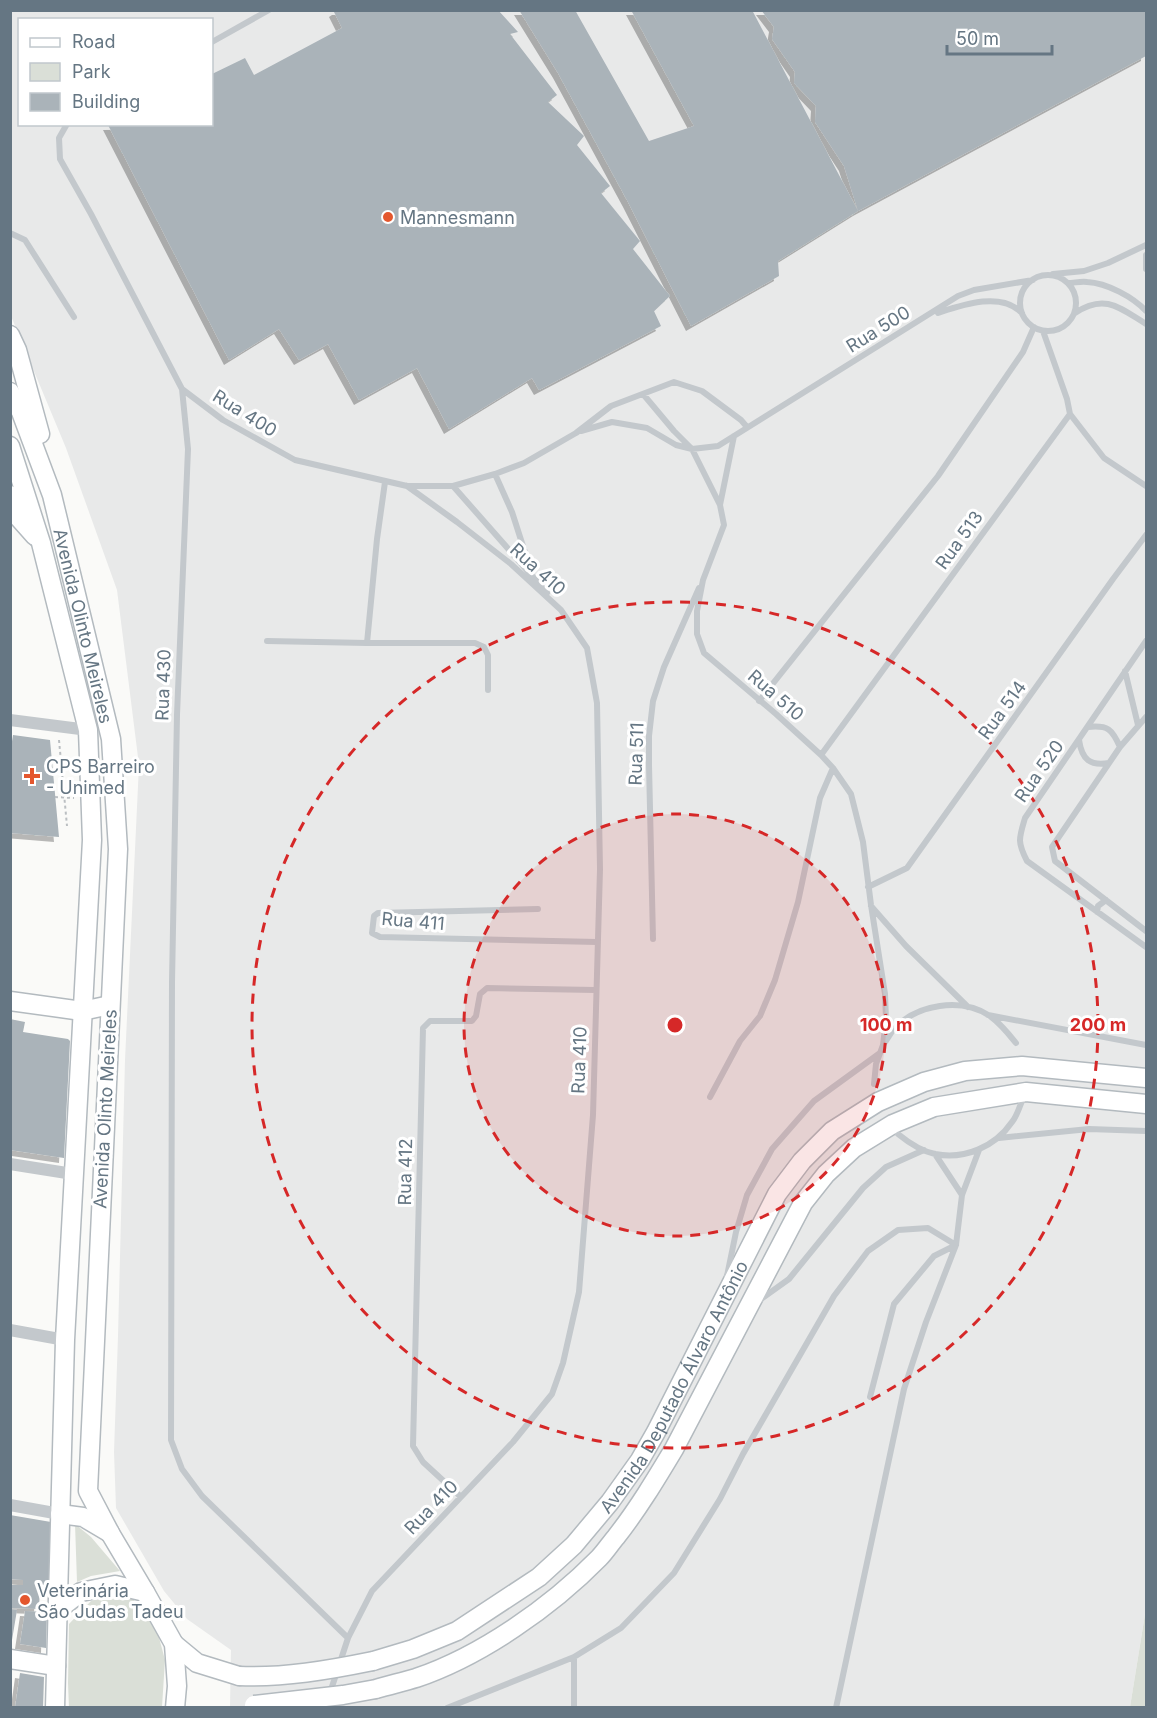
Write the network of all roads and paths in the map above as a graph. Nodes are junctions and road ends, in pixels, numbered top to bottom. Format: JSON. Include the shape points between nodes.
{"nodes":[{"id":1,"x":269,"y":10,"type":"edge"},
{"id":2,"x":213,"y":41,"type":"edge"},
{"id":3,"x":66,"y":126,"type":"edge"},
{"id":4,"x":10,"y":233,"type":"edge"},
{"id":5,"x":1146,"y":245,"type":"edge"},
{"id":6,"x":1146,"y":255,"type":"edge"},
{"id":7,"x":1146,"y":268,"type":"edge"},
{"id":8,"x":1047,"y":275,"type":"junction"},
{"id":9,"x":1033,"y":280,"type":"junction"},
{"id":10,"x":1068,"y":284,"type":"junction"},
{"id":11,"x":1146,"y":311,"type":"edge"},
{"id":12,"x":1022,"y":313,"type":"junction"},
{"id":13,"x":1074,"y":313,"type":"junction"},
{"id":14,"x":929,"y":315,"type":"junction"},
{"id":15,"x":74,"y":317,"type":"dead end"},
{"id":16,"x":1146,"y":324,"type":"edge"},
{"id":17,"x":1034,"y":327,"type":"junction"},
{"id":18,"x":1043,"y":331,"type":"junction"},
{"id":19,"x":10,"y":335,"type":"edge"},
{"id":20,"x":182,"y":389,"type":"junction"},
{"id":21,"x":10,"y":392,"type":"edge"},
{"id":22,"x":643,"y":394,"type":"junction"},
{"id":23,"x":1070,"y":414,"type":"junction"},
{"id":24,"x":747,"y":427,"type":"junction"},
{"id":25,"x":576,"y":433,"type":"junction"},
{"id":26,"x":734,"y":436,"type":"junction"},
{"id":27,"x":10,"y":446,"type":"edge"},
{"id":28,"x":692,"y":449,"type":"junction"},
{"id":29,"x":495,"y":474,"type":"junction"},
{"id":30,"x":384,"y":482,"type":"junction"},
{"id":31,"x":406,"y":486,"type":"junction"},
{"id":32,"x":453,"y":486,"type":"junction"},
{"id":33,"x":1146,"y":486,"type":"edge"},
{"id":34,"x":10,"y":495,"type":"edge"},
{"id":35,"x":52,"y":495,"type":"junction"},
{"id":36,"x":720,"y":505,"type":"junction"},
{"id":37,"x":1146,"y":535,"type":"edge"},
{"id":38,"x":41,"y":543,"type":"junction"},
{"id":39,"x":532,"y":575,"type":"junction"},
{"id":40,"x":703,"y":580,"type":"junction"},
{"id":41,"x":561,"y":610,"type":"junction"},
{"id":42,"x":267,"y":641,"type":"dead end"},
{"id":43,"x":1146,"y":641,"type":"edge"},
{"id":44,"x":367,"y":643,"type":"junction"},
{"id":45,"x":1125,"y":671,"type":"junction"},
{"id":46,"x":488,"y":690,"type":"dead end"},
{"id":47,"x":759,"y":701,"type":"junction"},
{"id":48,"x":1146,"y":717,"type":"edge"},
{"id":49,"x":10,"y":720,"type":"edge"},
{"id":50,"x":1138,"y":725,"type":"junction"},
{"id":51,"x":58,"y":726,"type":"junction"},
{"id":52,"x":1088,"y":727,"type":"junction"},
{"id":53,"x":88,"y":730,"type":"junction"},
{"id":54,"x":1078,"y":740,"type":"junction"},
{"id":55,"x":1120,"y":747,"type":"junction"},
{"id":56,"x":821,"y":755,"type":"junction"},
{"id":57,"x":1110,"y":763,"type":"junction"},
{"id":58,"x":833,"y":768,"type":"junction"},
{"id":59,"x":56,"y":797,"type":"dead end"},
{"id":60,"x":64,"y":798,"type":"junction"},
{"id":61,"x":90,"y":799,"type":"junction"},
{"id":62,"x":67,"y":826,"type":"dead end"},
{"id":63,"x":868,"y":886,"type":"junction"},
{"id":64,"x":1106,"y":900,"type":"junction"},
{"id":65,"x":871,"y":905,"type":"junction"},
{"id":66,"x":538,"y":909,"type":"dead end"},
{"id":67,"x":1097,"y":912,"type":"junction"},
{"id":68,"x":1122,"y":912,"type":"junction"},
{"id":69,"x":1112,"y":924,"type":"junction"},
{"id":70,"x":1146,"y":931,"type":"edge"},
{"id":71,"x":653,"y":939,"type":"dead end"},
{"id":72,"x":597,"y":942,"type":"junction"},
{"id":73,"x":1146,"y":947,"type":"edge"},
{"id":74,"x":596,"y":990,"type":"junction"},
{"id":75,"x":10,"y":1001,"type":"edge"},
{"id":76,"x":110,"y":1005,"type":"junction"},
{"id":77,"x":969,"y":1007,"type":"junction"},
{"id":78,"x":82,"y":1011,"type":"junction"},
{"id":79,"x":988,"y":1015,"type":"junction"},
{"id":80,"x":1016,"y":1043,"type":"dead end"},
{"id":81,"x":883,"y":1045,"type":"junction"},
{"id":82,"x":1146,"y":1045,"type":"edge"},
{"id":83,"x":880,"y":1052,"type":"junction"},
{"id":84,"x":1146,"y":1078,"type":"edge"},
{"id":85,"x":874,"y":1084,"type":"dead end"},
{"id":86,"x":710,"y":1097,"type":"dead end"},
{"id":87,"x":1022,"y":1101,"type":"dead end"},
{"id":88,"x":1146,"y":1104,"type":"edge"},
{"id":89,"x":1146,"y":1131,"type":"edge"},
{"id":90,"x":898,"y":1134,"type":"dead end"},
{"id":91,"x":998,"y":1138,"type":"junction"},
{"id":92,"x":924,"y":1150,"type":"junction"},
{"id":93,"x":979,"y":1150,"type":"junction"},
{"id":94,"x":935,"y":1154,"type":"junction"},
{"id":95,"x":10,"y":1164,"type":"edge"},
{"id":96,"x":74,"y":1174,"type":"junction"},
{"id":97,"x":962,"y":1195,"type":"junction"},
{"id":98,"x":956,"y":1245,"type":"junction"},
{"id":99,"x":722,"y":1303,"type":"junction"},
{"id":100,"x":747,"y":1310,"type":"junction"},
{"id":101,"x":10,"y":1330,"type":"edge"},
{"id":102,"x":65,"y":1340,"type":"junction"},
{"id":103,"x":870,"y":1397,"type":"dead end"},
{"id":104,"x":461,"y":1497,"type":"junction"},
{"id":105,"x":10,"y":1505,"type":"edge"},
{"id":106,"x":60,"y":1514,"type":"junction"},
{"id":107,"x":110,"y":1533,"type":"junction"},
{"id":108,"x":145,"y":1592,"type":"junction"},
{"id":109,"x":58,"y":1610,"type":"junction"},
{"id":110,"x":348,"y":1638,"type":"junction"},
{"id":111,"x":174,"y":1644,"type":"junction"},
{"id":112,"x":574,"y":1657,"type":"junction"},
{"id":113,"x":10,"y":1659,"type":"edge"},
{"id":114,"x":57,"y":1666,"type":"junction"},
{"id":115,"x":247,"y":1706,"type":"edge"},
{"id":116,"x":55,"y":1707,"type":"edge"},
{"id":117,"x":175,"y":1707,"type":"edge"},
{"id":118,"x":325,"y":1707,"type":"edge"},
{"id":119,"x":447,"y":1707,"type":"edge"},
{"id":120,"x":574,"y":1707,"type":"edge"},
{"id":121,"x":836,"y":1707,"type":"edge"}],
"edges":[{"from":1,"to":2,"type":"lane"},
{"from":3,"to":20,"type":"lane","name":"Rua 400","via":[[60,138],[60,159]]},
{"from":4,"to":15,"type":"lane","via":[[25,240]]},
{"from":5,"to":8,"type":"lane","via":[[1084,271]]},
{"from":6,"to":7,"type":"lane"},
{"from":8,"to":9,"type":"lane"},
{"from":8,"to":10,"type":"lane"},
{"from":9,"to":12,"type":"lane","via":[[1020,298]]},
{"from":9,"to":14,"type":"lane","name":"Rua 500","via":[[974,290]]},
{"from":10,"to":11,"type":"lane","via":[[1088,282],[1105,286]]},
{"from":10,"to":13,"type":"lane","via":[[1075,294]]},
{"from":12,"to":14,"type":"lane","via":[[1005,302],[972,302]]},
{"from":12,"to":17,"type":"lane"},
{"from":13,"to":16,"type":"lane","via":[[1094,303],[1106,304],[1117,306]]},
{"from":13,"to":18,"type":"lane","via":[[1062,328]]},
{"from":14,"to":24,"type":"lane","name":"Rua 500"},
{"from":17,"to":18,"type":"lane"},
{"from":17,"to":47,"type":"lane","via":[[1023,352],[938,476]]},
{"from":18,"to":23,"type":"lane"},
{"from":19,"to":35,"type":"main road","name":"Avenida Olinto Meireles","via":[[48,459]]},
{"from":20,"to":30,"type":"lane","name":"Rua 400","via":[[223,420],[295,460]]},
{"from":20,"to":110,"type":"lane","name":"Rua 430","via":[[188,449],[172,981],[171,1440],[182,1469],[202,1496]]},
{"from":21,"to":35,"type":"main road","name":"Avenida Olinto Meireles"},
{"from":22,"to":24,"type":"lane","via":[[674,382],[693,388]]},
{"from":22,"to":25,"type":"lane","via":[[611,406]]},
{"from":22,"to":28,"type":"lane","name":"Rua 510"},
{"from":23,"to":33,"type":"lane","via":[[1104,458]]},
{"from":23,"to":56,"type":"lane","name":"Rua 513"},
{"from":24,"to":26,"type":"lane","name":"Rua 500"},
{"from":25,"to":28,"type":"lane","via":[[612,422],[646,428],[676,445]]},
{"from":25,"to":29,"type":"lane","name":"Rua 400","via":[[524,463]]},
{"from":26,"to":28,"type":"lane","name":"Rua 500","via":[[718,446]]},
{"from":26,"to":36,"type":"lane","name":"Rua 510"},
{"from":27,"to":38,"type":"main road","name":"Avenida Olinto Meireles"},
{"from":28,"to":36,"type":"lane","name":"Rua 510"},
{"from":29,"to":32,"type":"lane","name":"Rua 400"},
{"from":29,"to":39,"type":"lane"},
{"from":30,"to":31,"type":"lane","name":"Rua 400"},
{"from":30,"to":44,"type":"lane"},
{"from":31,"to":32,"type":"lane","name":"Rua 400"},
{"from":31,"to":41,"type":"lane","name":"Rua 410","via":[[511,564]]},
{"from":32,"to":39,"type":"lane"},
{"from":34,"to":38,"type":"main road","name":"Avenida Olinto Meireles","via":[[19,518]]},
{"from":35,"to":76,"type":"main road","name":"Avenida Olinto Meireles","via":[[111,740],[118,849]]},
{"from":36,"to":40,"type":"lane","name":"Rua 510","via":[[724,525]]},
{"from":37,"to":63,"type":"lane","name":"Rua 514","via":[[907,868]]},
{"from":38,"to":53,"type":"main road","name":"Avenida Olinto Meireles"},
{"from":39,"to":41,"type":"lane"},
{"from":40,"to":47,"type":"lane","name":"Rua 510","via":[[697,634],[704,653]]},
{"from":40,"to":71,"type":"lane","name":"Rua 511","via":[[653,701],[649,765]]},
{"from":41,"to":72,"type":"lane","name":"Rua 410","via":[[586,648],[597,703]]},
{"from":42,"to":44,"type":"lane"},
{"from":43,"to":45,"type":"lane","name":"Rua 520"},
{"from":44,"to":46,"type":"lane","via":[[484,647],[488,655]]},
{"from":45,"to":50,"type":"lane"},
{"from":45,"to":52,"type":"lane","name":"Rua 520"},
{"from":47,"to":56,"type":"lane","name":"Rua 510"},
{"from":48,"to":50,"type":"lane"},
{"from":49,"to":51,"type":"street"},
{"from":50,"to":55,"type":"lane"},
{"from":51,"to":53,"type":"street"},
{"from":51,"to":60,"type":"path"},
{"from":52,"to":54,"type":"lane","name":"Rua 520"},
{"from":52,"to":55,"type":"lane","via":[[1107,728]]},
{"from":53,"to":61,"type":"main road","name":"Avenida Olinto Meireles"},
{"from":54,"to":57,"type":"lane","via":[[1086,759],[1096,764]]},
{"from":54,"to":67,"type":"lane","name":"Rua 520","via":[[1024,818],[1020,847],[1027,861]]},
{"from":55,"to":57,"type":"lane"},
{"from":56,"to":58,"type":"lane","name":"Rua 510"},
{"from":57,"to":64,"type":"lane","via":[[1052,847],[1054,861]]},
{"from":58,"to":63,"type":"lane","name":"Rua 510","via":[[851,794],[863,842]]},
{"from":58,"to":86,"type":"lane","via":[[820,798],[798,902],[775,980],[760,1016],[740,1041]]},
{"from":59,"to":60,"type":"path"},
{"from":60,"to":61,"type":"path"},
{"from":60,"to":62,"type":"path"},
{"from":61,"to":78,"type":"main road","name":"Avenida Olinto Meireles","via":[[92,840]]},
{"from":63,"to":65,"type":"lane","name":"Rua 510"},
{"from":64,"to":67,"type":"lane"},
{"from":64,"to":68,"type":"lane"},
{"from":65,"to":77,"type":"lane","via":[[906,946]]},
{"from":65,"to":81,"type":"lane","name":"Rua 510","via":[[885,994]]},
{"from":66,"to":72,"type":"lane","name":"Rua 411","via":[[378,913],[372,933],[380,937]]},
{"from":67,"to":69,"type":"lane","name":"Rua 520"},
{"from":68,"to":69,"type":"lane","via":[[1121,918]]},
{"from":68,"to":70,"type":"lane"},
{"from":69,"to":73,"type":"lane","name":"Rua 520"},
{"from":72,"to":74,"type":"lane","name":"Rua 410"},
{"from":74,"to":104,"type":"lane","name":"Rua 410","via":[[593,1114],[579,1292],[563,1363],[552,1394],[513,1443]]},
{"from":74,"to":104,"type":"lane","name":"Rua 412","via":[[488,988],[480,994],[472,1021],[430,1021],[423,1028],[414,1446],[423,1462]]},
{"from":75,"to":78,"type":"main road"},
{"from":76,"to":78,"type":"main road"},
{"from":76,"to":107,"type":"main road","name":"Avenida Olinto Meireles","via":[[88,1491]]},
{"from":77,"to":79,"type":"lane"},
{"from":77,"to":81,"type":"lane","via":[[929,1008],[910,1016]]},
{"from":78,"to":96,"type":"main road","name":"Avenida Olinto Meireles"},
{"from":79,"to":80,"type":"lane"},
{"from":79,"to":82,"type":"lane"},
{"from":81,"to":83,"type":"lane"},
{"from":83,"to":85,"type":"lane"},
{"from":83,"to":99,"type":"lane","via":[[814,1101],[772,1149],[747,1195]]},
{"from":84,"to":99,"type":"main road","name":"Avenida Deputado Álvaro Antônio","via":[[1022,1066],[965,1071],[924,1082],[878,1102],[832,1131],[802,1161],[777,1194]]},
{"from":87,"to":91,"type":"lane","via":[[1013,1122]]},
{"from":88,"to":100,"type":"main road","name":"Avenida Deputado Álvaro Antônio","via":[[1026,1092],[934,1107],[893,1124],[854,1148],[820,1181],[804,1203]]},
{"from":89,"to":91,"type":"lane","via":[[1089,1129]]},
{"from":90,"to":92,"type":"lane"},
{"from":91,"to":93,"type":"lane"},
{"from":92,"to":94,"type":"lane"},
{"from":92,"to":100,"type":"lane","via":[[886,1167],[863,1188],[789,1279]]},
{"from":93,"to":94,"type":"lane"},
{"from":93,"to":97,"type":"lane"},
{"from":94,"to":97,"type":"lane"},
{"from":95,"to":96,"type":"street"},
{"from":96,"to":102,"type":"main road","name":"Avenida Olinto Meireles"},
{"from":97,"to":98,"type":"lane"},
{"from":98,"to":103,"type":"lane","via":[[934,1256],[894,1304]]},
{"from":98,"to":112,"type":"lane","via":[[928,1228],[898,1230],[868,1251],[834,1296],[674,1573],[621,1628]]},
{"from":98,"to":121,"type":"lane","via":[[904,1389]]},
{"from":99,"to":111,"type":"main road","name":"Avenida Deputado Álvaro Antônio","bridge":true,"via":[[656,1432],[610,1502],[574,1545],[539,1577],[458,1631],[372,1661],[336,1669],[255,1677],[238,1676],[197,1663]]},
{"from":100,"to":115,"type":"main road","name":"Avenida Deputado Álvaro Antônio","bridge":true,"via":[[656,1480],[600,1557],[560,1593],[517,1626],[416,1678],[343,1695]]},
{"from":101,"to":102,"type":"street"},
{"from":102,"to":106,"type":"main road","name":"Avenida Olinto Meireles"},
{"from":104,"to":110,"type":"lane","name":"Rua 410","via":[[372,1591]]},
{"from":105,"to":106,"type":"street"},
{"from":106,"to":107,"type":"main road","via":[[83,1517]]},
{"from":106,"to":109,"type":"main road","name":"Avenida Olinto Meireles"},
{"from":107,"to":108,"type":"main road","name":"Avenida Olinto Meireles"},
{"from":108,"to":109,"type":"main road","via":[[115,1585],[81,1592]]},
{"from":108,"to":111,"type":"main road","name":"Avenida Olinto Meireles"},
{"from":109,"to":114,"type":"main road","name":"Avenida Olinto Meireles"},
{"from":110,"to":118,"type":"lane","name":"Rua 410"},
{"from":111,"to":117,"type":"main road","name":"Avenida Olinto Meireles"},
{"from":112,"to":119,"type":"lane"},
{"from":112,"to":120,"type":"lane"},
{"from":113,"to":114,"type":"main road"},
{"from":114,"to":116,"type":"main road","name":"Avenida Olinto Meireles"}]}
